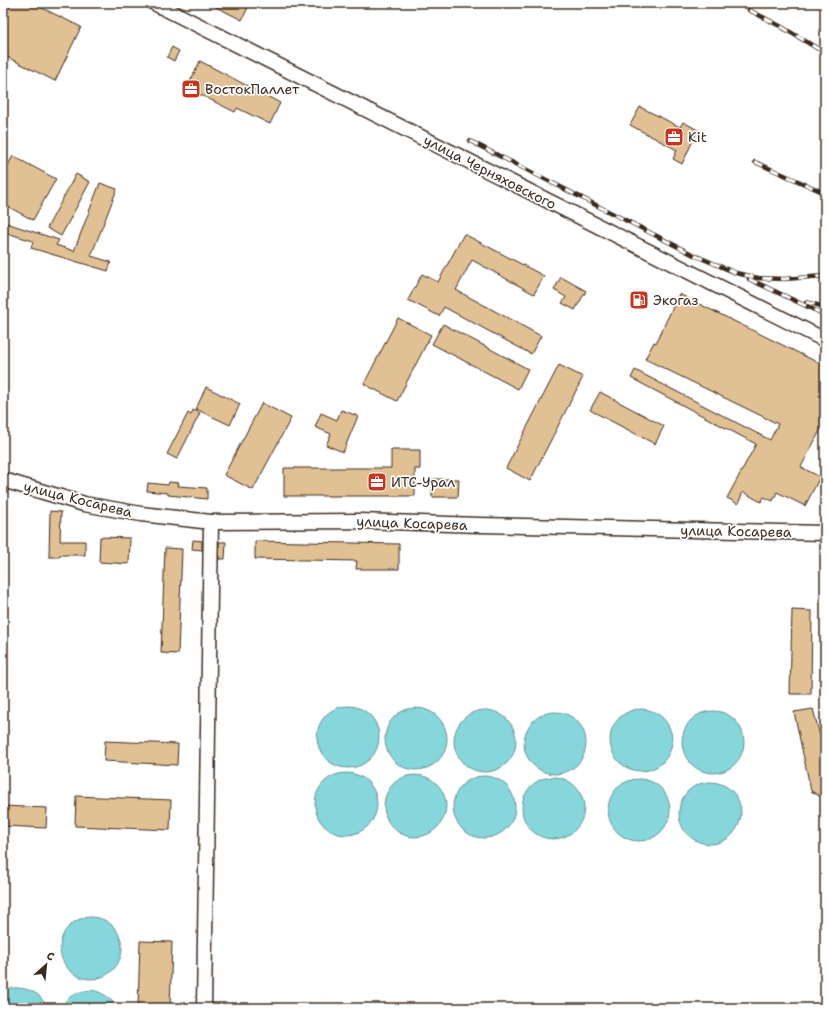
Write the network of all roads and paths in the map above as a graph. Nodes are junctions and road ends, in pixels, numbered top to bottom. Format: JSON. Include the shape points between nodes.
{"nodes":[{"id":1,"x":154,"y":3,"type":"edge"},
{"id":2,"x":825,"y":340,"type":"edge"},
{"id":3,"x":3,"y":480,"type":"edge"},
{"id":4,"x":211,"y":522,"type":"junction"},
{"id":5,"x":825,"y":533,"type":"edge"},
{"id":6,"x":204,"y":1008,"type":"edge"}],
"edges":[{"from":1,"to":2,"type":"street","name":"улица Черняховского"},
{"from":3,"to":4,"type":"street","name":"улица Косарева","via":[[84,504],[140,514]]},
{"from":4,"to":5,"type":"street","name":"улица Косарева","via":[[360,521]]},
{"from":4,"to":6,"type":"street"}]}
